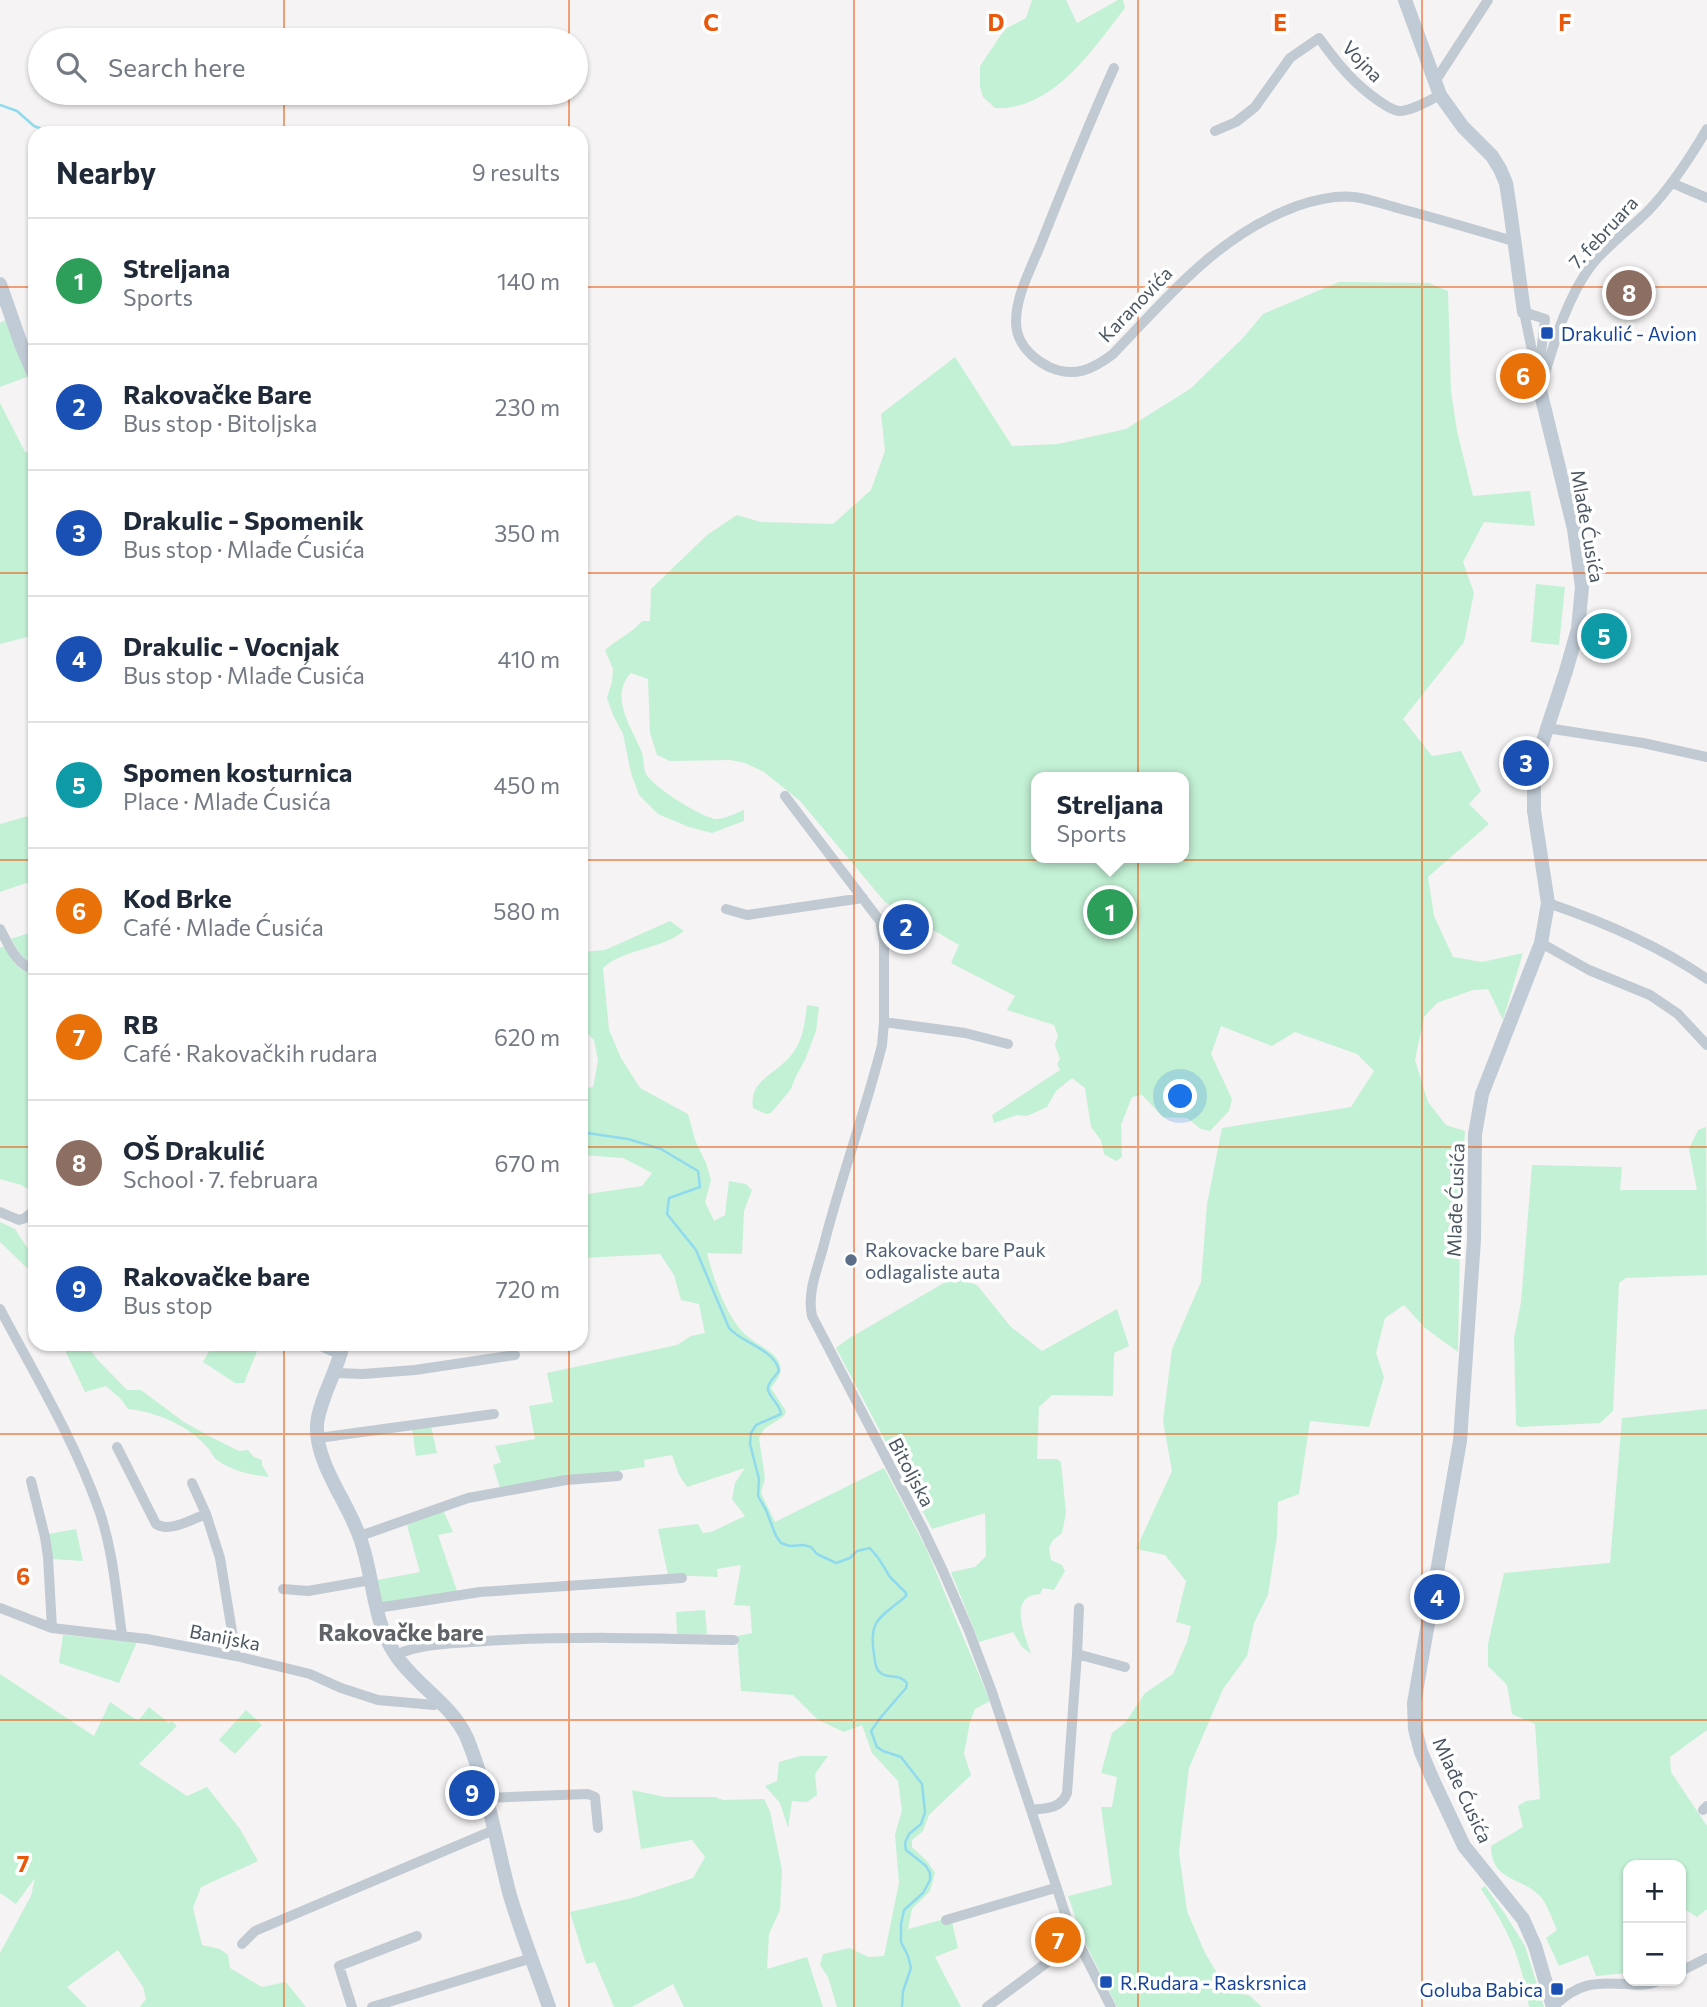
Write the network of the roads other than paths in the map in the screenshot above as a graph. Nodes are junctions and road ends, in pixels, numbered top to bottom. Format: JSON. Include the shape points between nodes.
{"nodes":[{"id":1,"x":1405,"y":0,"type":"edge"},
{"id":2,"x":1488,"y":0,"type":"edge"},
{"id":3,"x":1114,"y":68,"type":"dead end"},
{"id":4,"x":1437,"y":89,"type":"junction"},
{"id":5,"x":1707,"y":128,"type":"edge"},
{"id":6,"x":1214,"y":131,"type":"dead end"},
{"id":7,"x":1672,"y":183,"type":"junction"},
{"id":8,"x":1707,"y":198,"type":"edge"},
{"id":9,"x":1513,"y":241,"type":"junction"},
{"id":10,"x":0,"y":284,"type":"edge"},
{"id":11,"x":1524,"y":312,"type":"junction"},
{"id":12,"x":28,"y":362,"type":"edge"},
{"id":13,"x":1539,"y":384,"type":"junction"},
{"id":14,"x":1547,"y":727,"type":"junction"},
{"id":15,"x":1707,"y":757,"type":"edge"},
{"id":16,"x":785,"y":796,"type":"dead end"},
{"id":17,"x":863,"y":898,"type":"junction"},
{"id":18,"x":1548,"y":904,"type":"junction"},
{"id":19,"x":726,"y":909,"type":"dead end"},
{"id":20,"x":0,"y":929,"type":"edge"},
{"id":21,"x":1541,"y":943,"type":"junction"},
{"id":22,"x":28,"y":967,"type":"edge"},
{"id":23,"x":1707,"y":979,"type":"edge"},
{"id":24,"x":884,"y":1022,"type":"junction"},
{"id":25,"x":1008,"y":1044,"type":"dead end"},
{"id":26,"x":1707,"y":1045,"type":"edge"},
{"id":27,"x":0,"y":1212,"type":"edge"},
{"id":28,"x":28,"y":1216,"type":"edge"},
{"id":29,"x":0,"y":1309,"type":"edge"},
{"id":30,"x":341,"y":1351,"type":"edge"},
{"id":31,"x":515,"y":1355,"type":"dead end"},
{"id":32,"x":335,"y":1373,"type":"junction"},
{"id":33,"x":494,"y":1414,"type":"dead end"},
{"id":34,"x":318,"y":1438,"type":"junction"},
{"id":35,"x":117,"y":1447,"type":"dead end"},
{"id":36,"x":618,"y":1476,"type":"dead end"},
{"id":37,"x":31,"y":1482,"type":"dead end"},
{"id":38,"x":192,"y":1483,"type":"dead end"},
{"id":39,"x":206,"y":1514,"type":"junction"},
{"id":40,"x":360,"y":1536,"type":"junction"},
{"id":41,"x":682,"y":1578,"type":"dead end"},
{"id":42,"x":371,"y":1580,"type":"junction"},
{"id":43,"x":283,"y":1589,"type":"dead end"},
{"id":44,"x":0,"y":1608,"type":"edge"},
{"id":45,"x":377,"y":1608,"type":"junction"},
{"id":46,"x":1079,"y":1608,"type":"dead end"},
{"id":47,"x":51,"y":1628,"type":"junction"},
{"id":48,"x":122,"y":1635,"type":"junction"},
{"id":49,"x":734,"y":1640,"type":"dead end"},
{"id":50,"x":1077,"y":1654,"type":"junction"},
{"id":51,"x":396,"y":1655,"type":"junction"},
{"id":52,"x":236,"y":1656,"type":"junction"},
{"id":53,"x":1125,"y":1667,"type":"dead end"},
{"id":54,"x":441,"y":1703,"type":"junction"},
{"id":55,"x":485,"y":1798,"type":"junction"},
{"id":56,"x":1031,"y":1810,"type":"junction"},
{"id":57,"x":598,"y":1828,"type":"dead end"},
{"id":58,"x":494,"y":1830,"type":"junction"},
{"id":59,"x":1055,"y":1888,"type":"junction"},
{"id":60,"x":946,"y":1920,"type":"dead end"},
{"id":61,"x":417,"y":1936,"type":"dead end"},
{"id":62,"x":1076,"y":1941,"type":"junction"},
{"id":63,"x":242,"y":1944,"type":"dead end"},
{"id":64,"x":532,"y":1958,"type":"junction"},
{"id":65,"x":1707,"y":1958,"type":"edge"},
{"id":66,"x":1686,"y":1968,"type":"edge"},
{"id":67,"x":1623,"y":1984,"type":"edge"},
{"id":68,"x":352,"y":2007,"type":"edge"},
{"id":69,"x":372,"y":2007,"type":"edge"},
{"id":70,"x":549,"y":2007,"type":"edge"},
{"id":71,"x":987,"y":2007,"type":"edge"},
{"id":72,"x":1111,"y":2007,"type":"edge"},
{"id":73,"x":1553,"y":2007,"type":"edge"}],
"edges":[{"from":1,"to":4,"type":"street","name":"Mlađe Ćusića"},
{"from":2,"to":4,"type":"street"},
{"from":3,"to":9,"type":"street","name":"Karanovića","via":[[1018,302],[1016,325],[1022,345],[1032,358],[1049,367],[1066,373],[1099,365],[1216,251],[1278,213],[1306,203],[1354,197]]},
{"from":4,"to":6,"type":"street","name":"Vojna","via":[[1409,109],[1391,109],[1362,89],[1319,38],[1290,58],[1255,107]]},
{"from":4,"to":9,"type":"street","name":"Mlađe Ćusića","via":[[1500,169]]},
{"from":5,"to":7,"type":"street","name":"7. februara"},
{"from":7,"to":8,"type":"street"},
{"from":7,"to":13,"type":"street","name":"7. februara","via":[[1592,264],[1577,287]]},
{"from":9,"to":11,"type":"street","name":"Mlađe Ćusića"},
{"from":10,"to":12,"type":"street"},
{"from":11,"to":13,"type":"street","name":"Mlađe Ćusića"},
{"from":11,"to":13,"type":"street","name":"Mlađe Ćusića","via":[[1545,319]]},
{"from":13,"to":14,"type":"street","name":"Mlađe Ćusića","via":[[1574,529],[1582,587],[1578,629]]},
{"from":14,"to":15,"type":"street"},
{"from":14,"to":18,"type":"street","name":"Mlađe Ćusića","via":[[1534,783],[1534,811]]},
{"from":16,"to":17,"type":"street"},
{"from":17,"to":19,"type":"street","via":[[747,915]]},
{"from":17,"to":24,"type":"street","name":"Bitoljska","via":[[880,921],[884,941]]},
{"from":18,"to":21,"type":"street","name":"Mlađe Ćusića"},
{"from":18,"to":23,"type":"street","via":[[1625,933]]},
{"from":20,"to":22,"type":"street"},
{"from":21,"to":26,"type":"street","via":[[1650,995],[1678,1014]]},
{"from":21,"to":73,"type":"street","name":"Mlađe Ćusića","via":[[1482,1094],[1475,1135],[1474,1240],[1460,1441],[1414,1703],[1415,1728],[1433,1780],[1469,1854],[1523,1919]]},
{"from":24,"to":25,"type":"street"},
{"from":24,"to":56,"type":"street","name":"Bitoljska","via":[[876,1069],[833,1206],[810,1308],[923,1529],[969,1631]]},
{"from":27,"to":28,"type":"street","via":[[19,1220]]},
{"from":29,"to":48,"type":"street","via":[[77,1456],[99,1509],[112,1558]]},
{"from":30,"to":32,"type":"street"},
{"from":31,"to":32,"type":"street","via":[[415,1370]]},
{"from":32,"to":34,"type":"street","via":[[318,1421]]},
{"from":33,"to":34,"type":"street"},
{"from":34,"to":40,"type":"street"},
{"from":35,"to":39,"type":"street","via":[[160,1527]]},
{"from":36,"to":40,"type":"street","via":[[468,1497]]},
{"from":37,"to":47,"type":"street","via":[[48,1557]]},
{"from":38,"to":39,"type":"street"},
{"from":39,"to":52,"type":"street","via":[[220,1558]]},
{"from":40,"to":42,"type":"street"},
{"from":41,"to":45,"type":"street","via":[[480,1592]]},
{"from":42,"to":43,"type":"street","via":[[309,1591]]},
{"from":42,"to":45,"type":"street"},
{"from":44,"to":47,"type":"street","name":"Banijska"},
{"from":45,"to":51,"type":"street"},
{"from":46,"to":50,"type":"street"},
{"from":47,"to":48,"type":"street","name":"Banijska"},
{"from":48,"to":52,"type":"street","name":"Banijska"},
{"from":49,"to":51,"type":"street","via":[[537,1638],[463,1642]]},
{"from":50,"to":53,"type":"street"},
{"from":50,"to":56,"type":"street","via":[[1068,1793],[1056,1806]]},
{"from":51,"to":54,"type":"street"},
{"from":52,"to":54,"type":"street","name":"Banijska","via":[[310,1674],[378,1700]]},
{"from":54,"to":55,"type":"street","via":[[466,1737]]},
{"from":55,"to":57,"type":"street","via":[[591,1794]]},
{"from":55,"to":58,"type":"street"},
{"from":56,"to":59,"type":"street","name":"Bitoljska"},
{"from":58,"to":63,"type":"street","via":[[255,1931]]},
{"from":58,"to":64,"type":"street"},
{"from":59,"to":60,"type":"street"},
{"from":59,"to":62,"type":"street","name":"Bitoljska"},
{"from":61,"to":68,"type":"street","via":[[339,1966]]},
{"from":62,"to":71,"type":"street"},
{"from":62,"to":72,"type":"street","name":"Bitoljska"},
{"from":64,"to":69,"type":"street"},
{"from":64,"to":70,"type":"street"},
{"from":65,"to":66,"type":"street"},
{"from":67,"to":73,"type":"street","via":[[1581,1987]]}]}
